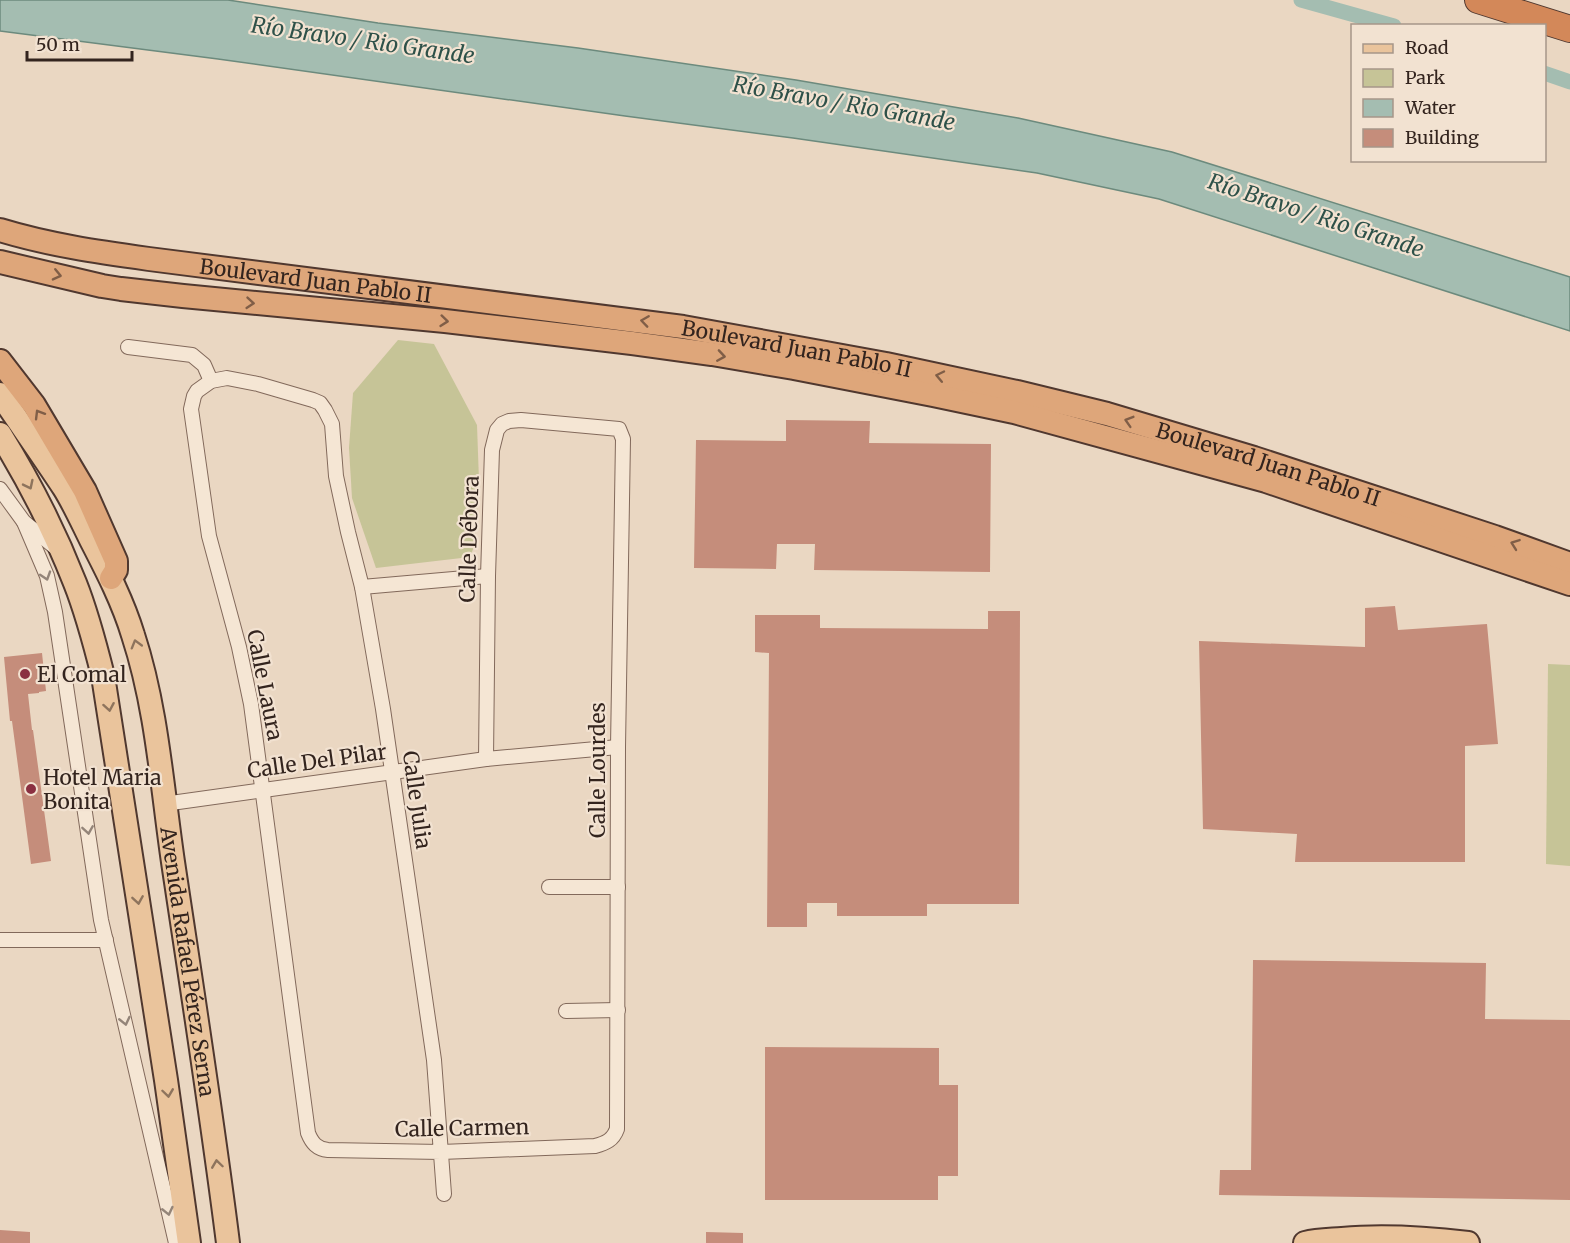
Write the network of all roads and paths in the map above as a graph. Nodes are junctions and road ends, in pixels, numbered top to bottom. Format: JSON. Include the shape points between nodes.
{"nodes":[{"id":1,"x":1478,"y":0,"type":"edge"},
{"id":2,"x":1570,"y":29,"type":"edge"},
{"id":3,"x":0,"y":230,"type":"edge"},
{"id":4,"x":7,"y":267,"type":"edge"},
{"id":5,"x":128,"y":347,"type":"dead end"},
{"id":6,"x":0,"y":361,"type":"edge"},
{"id":7,"x":211,"y":381,"type":"junction"},
{"id":8,"x":0,"y":394,"type":"edge"},
{"id":9,"x":603,"y":428,"type":"joint"},
{"id":10,"x":0,"y":434,"type":"edge"},
{"id":11,"x":0,"y":489,"type":"edge"},
{"id":12,"x":24,"y":522,"type":"junction"},
{"id":13,"x":62,"y":553,"type":"junction"},
{"id":14,"x":1570,"y":564,"type":"edge"},
{"id":15,"x":488,"y":576,"type":"junction"},
{"id":16,"x":111,"y":578,"type":"junction"},
{"id":17,"x":1570,"y":584,"type":"edge"},
{"id":18,"x":362,"y":587,"type":"junction"},
{"id":19,"x":618,"y":747,"type":"junction"},
{"id":20,"x":486,"y":759,"type":"junction"},
{"id":21,"x":392,"y":772,"type":"junction"},
{"id":22,"x":262,"y":790,"type":"junction"},
{"id":23,"x":164,"y":804,"type":"junction"},
{"id":24,"x":549,"y":886,"type":"dead end"},
{"id":25,"x":618,"y":887,"type":"junction"},
{"id":26,"x":0,"y":940,"type":"edge"},
{"id":27,"x":106,"y":940,"type":"junction"},
{"id":28,"x":618,"y":1010,"type":"junction"},
{"id":29,"x":566,"y":1011,"type":"dead end"},
{"id":30,"x":617,"y":1129,"type":"joint"},
{"id":31,"x":308,"y":1133,"type":"joint"},
{"id":32,"x":441,"y":1152,"type":"junction"},
{"id":33,"x":444,"y":1194,"type":"dead end"},
{"id":34,"x":176,"y":1243,"type":"edge"},
{"id":35,"x":189,"y":1243,"type":"edge"},
{"id":36,"x":228,"y":1243,"type":"edge"},
{"id":37,"x":1305,"y":1243,"type":"edge"},
{"id":38,"x":1468,"y":1243,"type":"edge"}],
"edges":[{"from":1,"to":2,"type":"highway"},
{"from":14,"to":3,"type":"highway","name":"Boulevard Juan Pablo II","one_way":true,"via":[[1243,455],[1017,392],[683,327],[149,259]]},
{"from":4,"to":17,"type":"highway","name":"Boulevard Juan Pablo II","one_way":true,"via":[[131,290],[445,321],[700,352],[933,395],[1014,412],[1266,481]]},
{"from":5,"to":7,"type":"street","via":[[192,355],[204,365]]},
{"from":16,"to":6,"type":"highway","one_way":true,"via":[[116,561],[85,491],[34,405]]},
{"from":7,"to":18,"type":"street","name":"Calle Julia","via":[[226,378],[258,384],[320,404],[332,424],[336,476]]},
{"from":7,"to":22,"type":"street","name":"Calle Laura","via":[[197,391],[192,402],[195,445],[209,536],[251,704]]},
{"from":8,"to":16,"type":"main road","name":"Avenida Rafael Pérez Serna","via":[[65,490]]},
{"from":9,"to":15,"type":"street","name":"Calle Débora","via":[[521,420],[502,424],[497,430],[492,450]]},
{"from":9,"to":19,"type":"street","name":"Calle Lourdes","via":[[619,429],[623,439]]},
{"from":10,"to":13,"type":"main road","name":"Avenida Rafael Pérez Serna","one_way":true},
{"from":11,"to":12,"type":"street"},
{"from":12,"to":13,"type":"street"},
{"from":12,"to":27,"type":"street","one_way":true,"via":[[47,576],[55,612]]},
{"from":13,"to":35,"type":"main road","name":"Avenida Rafael Pérez Serna","one_way":true,"via":[[90,628],[105,687]]},
{"from":15,"to":18,"type":"street"},
{"from":15,"to":20,"type":"street","name":"Calle Débora"},
{"from":23,"to":16,"type":"main road","name":"Avenida Rafael Pérez Serna","one_way":true,"via":[[143,671]]},
{"from":18,"to":21,"type":"street","name":"Calle Julia"},
{"from":19,"to":20,"type":"street","name":"Calle Del Pilar"},
{"from":19,"to":25,"type":"street","name":"Calle Lourdes"},
{"from":20,"to":21,"type":"street","name":"Calle Del Pilar"},
{"from":21,"to":22,"type":"street","name":"Calle Del Pilar"},
{"from":21,"to":32,"type":"street","name":"Calle Julia","via":[[434,1060]]},
{"from":22,"to":23,"type":"street","name":"Calle Del Pilar"},
{"from":22,"to":31,"type":"street","name":"Calle Laura"},
{"from":36,"to":23,"type":"main road","name":"Avenida Rafael Pérez Serna","one_way":true},
{"from":24,"to":25,"type":"street"},
{"from":25,"to":28,"type":"street","name":"Calle Lourdes"},
{"from":26,"to":27,"type":"street"},
{"from":27,"to":34,"type":"street","one_way":true},
{"from":28,"to":29,"type":"street"},
{"from":28,"to":30,"type":"street","name":"Calle Lourdes"},
{"from":30,"to":32,"type":"street","name":"Calle Carmen","via":[[609,1141],[595,1146]]},
{"from":31,"to":32,"type":"street","name":"Calle Carmen","via":[[315,1145],[324,1150]]},
{"from":32,"to":33,"type":"street","name":"Calle Julia"},
{"from":37,"to":38,"type":"main road","via":[[1364,1237]]}]}
